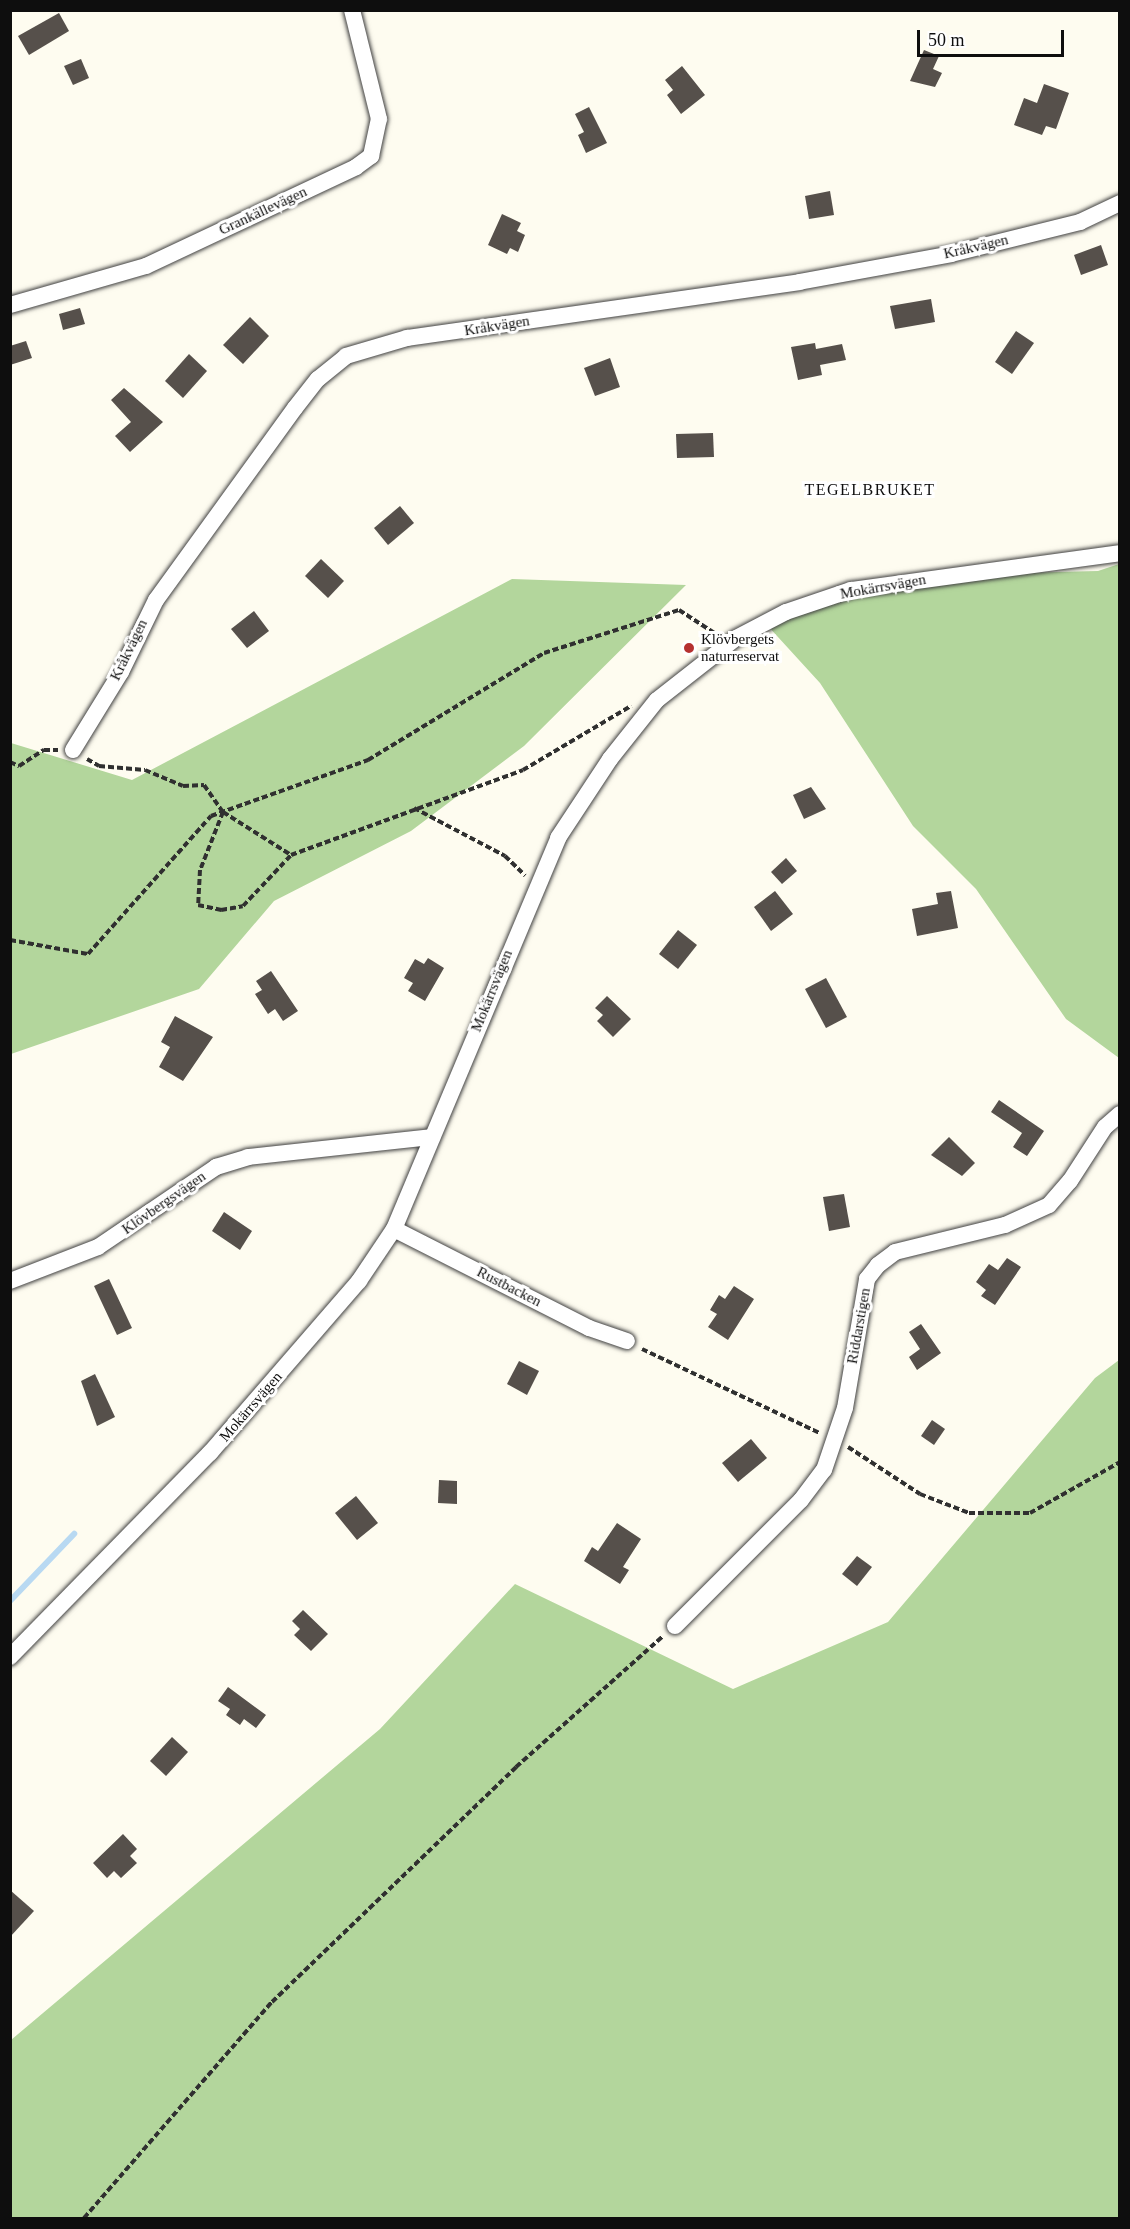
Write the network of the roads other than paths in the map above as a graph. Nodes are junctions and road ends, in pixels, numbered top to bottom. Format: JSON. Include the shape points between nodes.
{"nodes":[{"id":1,"x":352,"y":10,"type":"edge"},
{"id":2,"x":1119,"y":203,"type":"edge"},
{"id":3,"x":10,"y":305,"type":"edge"},
{"id":4,"x":1119,"y":553,"type":"edge"},
{"id":5,"x":73,"y":750,"type":"road end"},
{"id":6,"x":1119,"y":1114,"type":"edge"},
{"id":7,"x":432,"y":1137,"type":"junction"},
{"id":8,"x":394,"y":1229,"type":"junction"},
{"id":9,"x":10,"y":1281,"type":"edge"},
{"id":10,"x":627,"y":1341,"type":"road end"},
{"id":11,"x":675,"y":1626,"type":"road end"},
{"id":12,"x":10,"y":1657,"type":"edge"}],
"edges":[{"from":1,"to":3,"type":"street","name":"Grankällevägen","via":[[379,119],[370,156],[356,167],[146,266]]},
{"from":2,"to":5,"type":"street","name":"Kråkvägen","via":[[1080,222],[951,254],[799,282],[407,338],[346,356],[318,379],[295,408],[156,600],[121,672]]},
{"from":4,"to":7,"type":"street","name":"Mokärrsvägen","via":[[851,591],[786,612],[729,643],[676,680],[646,713],[558,838]]},
{"from":6,"to":11,"type":"street","name":"Riddarstigen","via":[[1105,1127],[1070,1181],[1048,1205],[1005,1225],[895,1252],[878,1265],[867,1280],[836,1440],[824,1470],[801,1500]]},
{"from":7,"to":8,"type":"street","name":"Mokärrsvägen"},
{"from":7,"to":9,"type":"street","name":"Klövbergsvägen","via":[[248,1157],[216,1167],[98,1247]]},
{"from":8,"to":10,"type":"street","name":"Rustbacken","via":[[589,1328]]},
{"from":8,"to":12,"type":"street","name":"Mokärrsvägen","via":[[352,1289],[210,1453]]}]}
